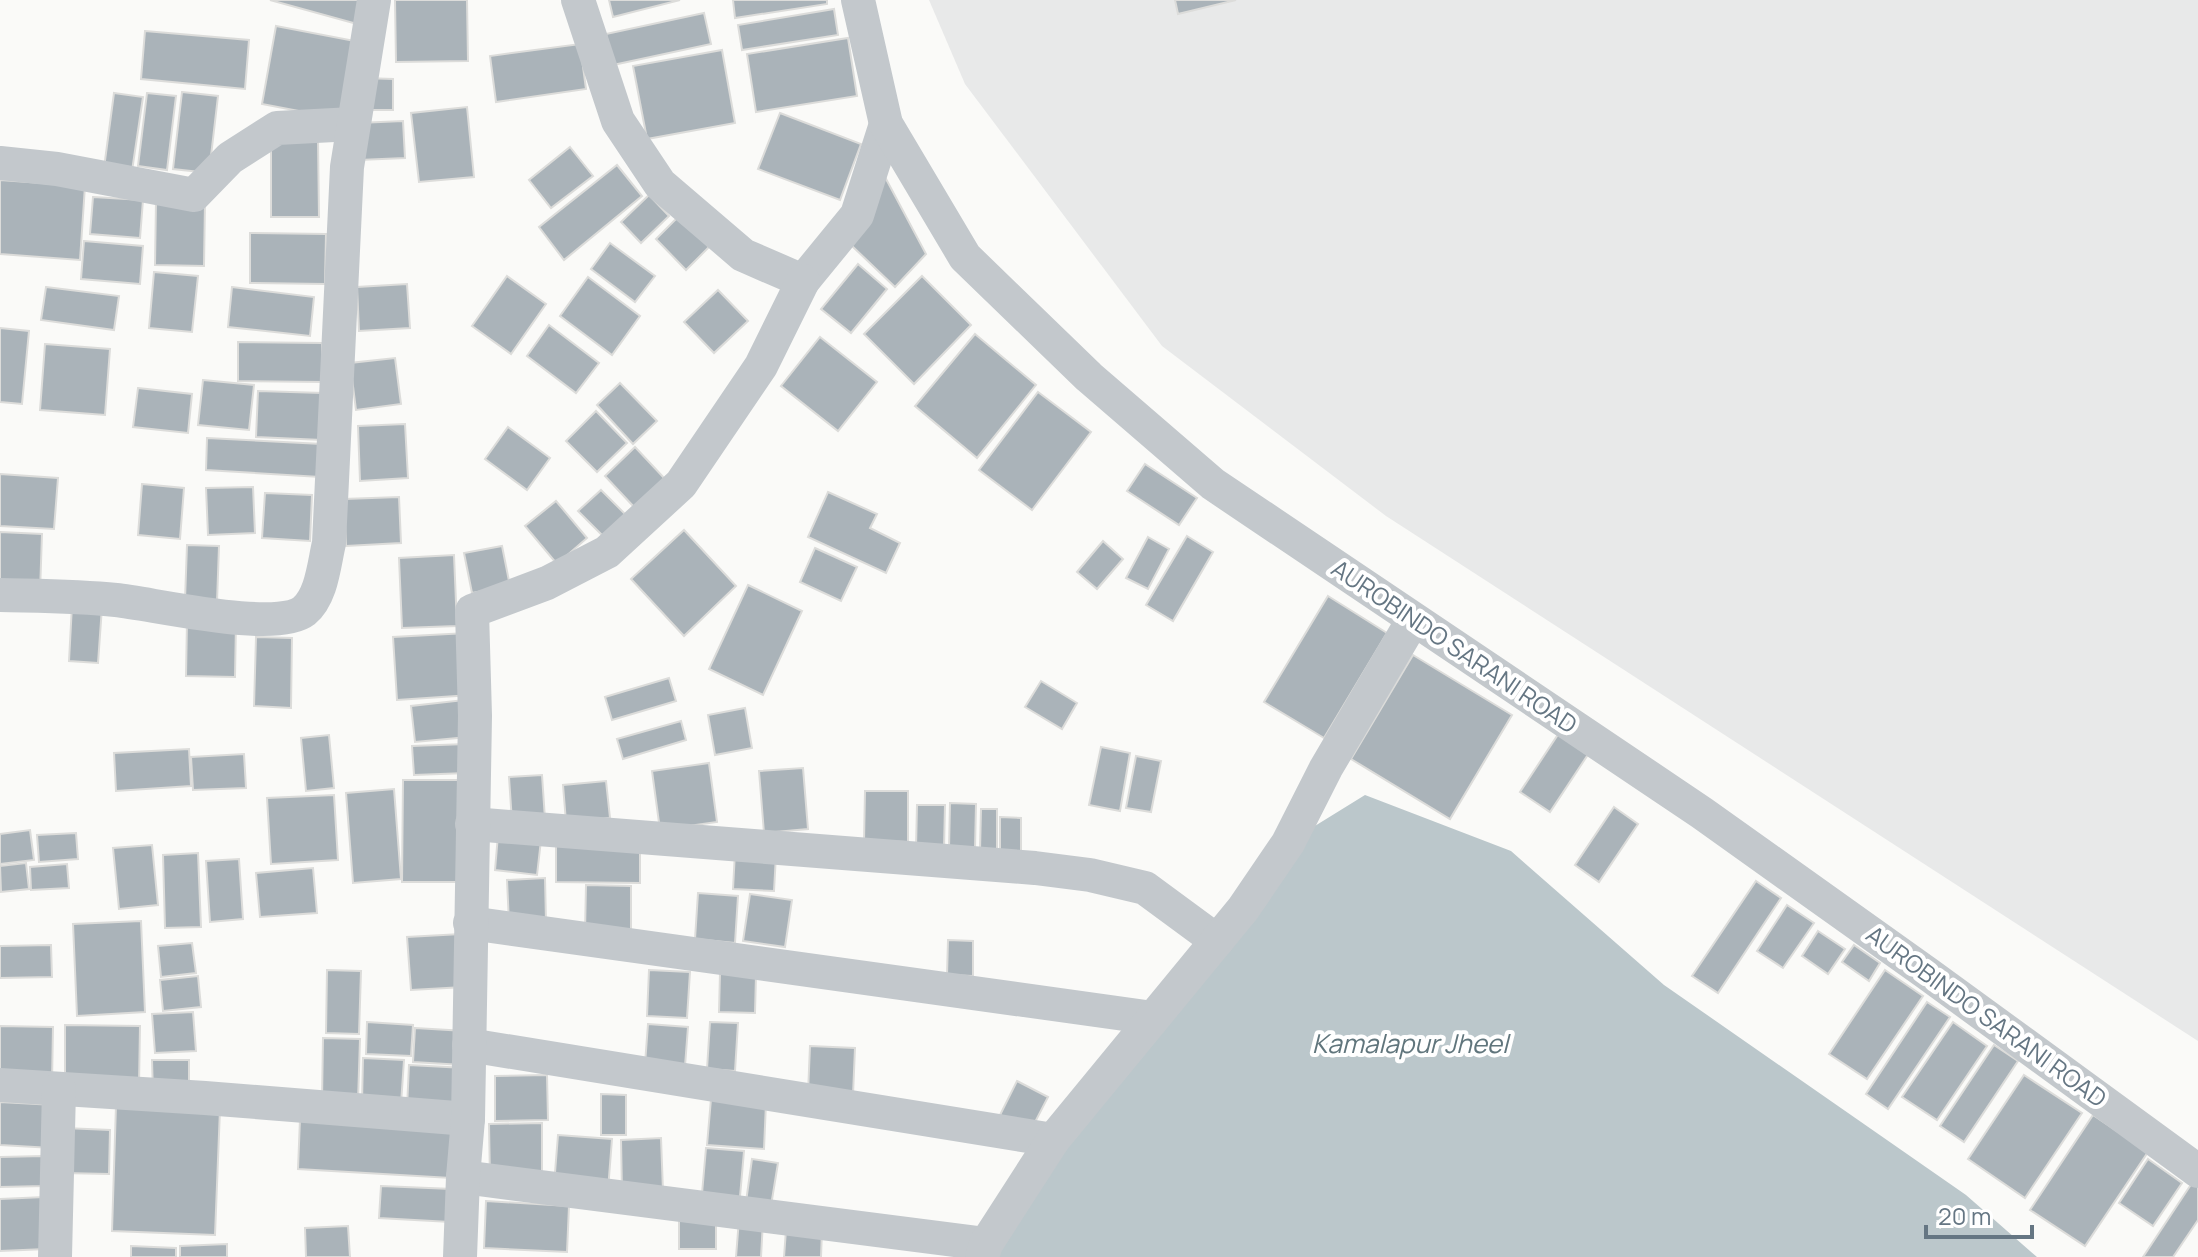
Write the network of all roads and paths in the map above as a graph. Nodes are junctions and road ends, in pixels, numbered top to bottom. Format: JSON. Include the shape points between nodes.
{"nodes":[{"id":1,"x":374,"y":0,"type":"edge"},
{"id":2,"x":578,"y":0,"type":"edge"},
{"id":3,"x":858,"y":0,"type":"edge"},
{"id":4,"x":353,"y":124,"type":"junction"},
{"id":5,"x":886,"y":124,"type":"junction"},
{"id":6,"x":0,"y":163,"type":"edge"},
{"id":7,"x":803,"y":281,"type":"junction"},
{"id":8,"x":0,"y":595,"type":"edge"},
{"id":9,"x":1413,"y":620,"type":"junction"},
{"id":10,"x":472,"y":824,"type":"junction"},
{"id":11,"x":470,"y":923,"type":"junction"},
{"id":12,"x":1217,"y":941,"type":"junction"},
{"id":13,"x":1153,"y":1018,"type":"junction"},
{"id":14,"x":469,"y":1045,"type":"junction"},
{"id":15,"x":0,"y":1085,"type":"edge"},
{"id":16,"x":59,"y":1089,"type":"junction"},
{"id":17,"x":468,"y":1119,"type":"junction"},
{"id":18,"x":1053,"y":1140,"type":"junction"},
{"id":19,"x":2198,"y":1171,"type":"edge"},
{"id":20,"x":463,"y":1177,"type":"junction"},
{"id":21,"x":984,"y":1251,"type":"edge"},
{"id":22,"x":55,"y":1257,"type":"edge"},
{"id":23,"x":460,"y":1257,"type":"edge"}],
"edges":[{"from":1,"to":4,"type":"street"},
{"from":2,"to":7,"type":"street","via":[[618,121],[660,184],[743,255]]},
{"from":3,"to":5,"type":"street","name":"AUROBINDO SARANI ROAD"},
{"from":4,"to":6,"type":"street","via":[[277,128],[230,158],[194,195]]},
{"from":4,"to":8,"type":"street","via":[[329,543],[316,594],[303,612],[246,619],[115,600]]},
{"from":5,"to":7,"type":"street","via":[[857,215]]},
{"from":5,"to":9,"type":"street","name":"AUROBINDO SARANI ROAD","via":[[965,257],[1089,377],[1213,484]]},
{"from":7,"to":10,"type":"street","via":[[761,366],[681,484],[607,552],[547,583],[472,611]]},
{"from":9,"to":12,"type":"street","via":[[1288,843]]},
{"from":9,"to":19,"type":"street","name":"AUROBINDO SARANI ROAD","via":[[1714,822]]},
{"from":10,"to":11,"type":"street"},
{"from":10,"to":12,"type":"street","via":[[1090,875],[1145,888]]},
{"from":11,"to":13,"type":"street"},
{"from":11,"to":14,"type":"street"},
{"from":12,"to":13,"type":"street"},
{"from":13,"to":18,"type":"street"},
{"from":14,"to":17,"type":"street"},
{"from":14,"to":18,"type":"street"},
{"from":15,"to":16,"type":"street"},
{"from":16,"to":17,"type":"street"},
{"from":16,"to":22,"type":"street"},
{"from":17,"to":20,"type":"street"},
{"from":18,"to":21,"type":"street"},
{"from":20,"to":21,"type":"street"},
{"from":20,"to":23,"type":"street"}]}
